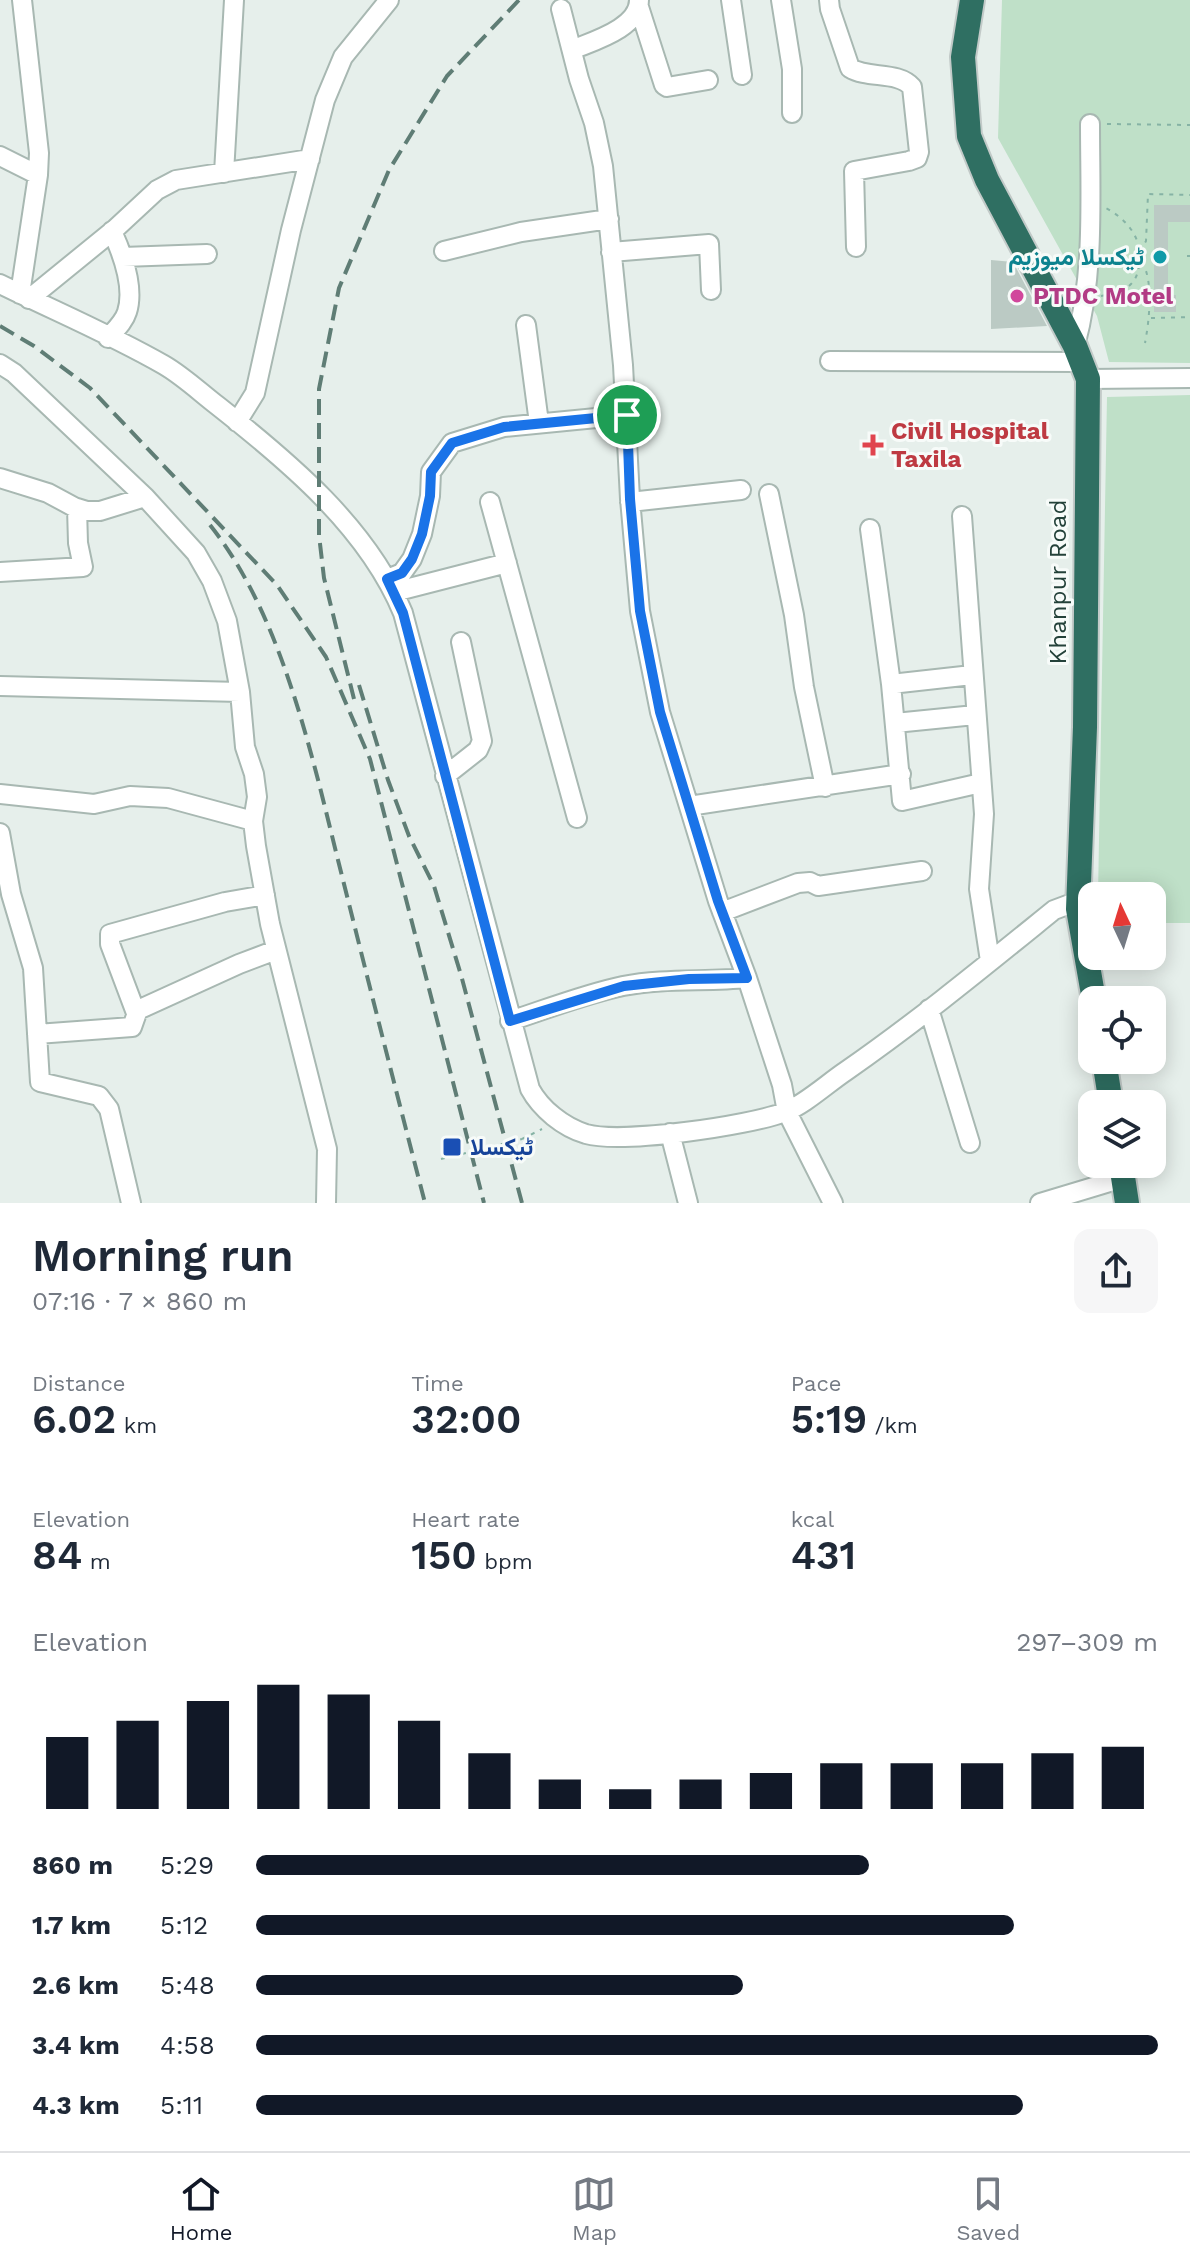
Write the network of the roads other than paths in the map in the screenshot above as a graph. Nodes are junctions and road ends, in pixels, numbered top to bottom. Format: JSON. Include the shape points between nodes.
{"nodes":[{"id":1,"x":22,"y":0,"type":"edge"},
{"id":2,"x":234,"y":0,"type":"edge"},
{"id":3,"x":389,"y":0,"type":"edge"},
{"id":4,"x":731,"y":0,"type":"edge"},
{"id":5,"x":781,"y":0,"type":"edge"},
{"id":6,"x":829,"y":0,"type":"edge"},
{"id":7,"x":972,"y":0,"type":"edge"},
{"id":8,"x":639,"y":3,"type":"edge"},
{"id":9,"x":561,"y":9,"type":"dead end"},
{"id":10,"x":572,"y":50,"type":"junction"},
{"id":11,"x":742,"y":75,"type":"dead end"},
{"id":12,"x":708,"y":80,"type":"dead end"},
{"id":13,"x":792,"y":113,"type":"dead end"},
{"id":14,"x":1090,"y":124,"type":"road end"},
{"id":15,"x":0,"y":156,"type":"edge"},
{"id":16,"x":310,"y":159,"type":"junction"},
{"id":17,"x":224,"y":173,"type":"junction"},
{"id":18,"x":38,"y":175,"type":"junction"},
{"id":19,"x":609,"y":219,"type":"junction"},
{"id":20,"x":112,"y":231,"type":"junction"},
{"id":21,"x":856,"y":247,"type":"dead end"},
{"id":22,"x":444,"y":251,"type":"dead end"},
{"id":23,"x":611,"y":252,"type":"junction"},
{"id":24,"x":207,"y":254,"type":"dead end"},
{"id":25,"x":123,"y":257,"type":"junction"},
{"id":26,"x":0,"y":284,"type":"edge"},
{"id":27,"x":711,"y":290,"type":"dead end"},
{"id":28,"x":24,"y":296,"type":"junction"},
{"id":29,"x":526,"y":325,"type":"dead end"},
{"id":30,"x":108,"y":338,"type":"junction"},
{"id":31,"x":830,"y":361,"type":"dead end"},
{"id":32,"x":1082,"y":362,"type":"junction"},
{"id":33,"x":0,"y":364,"type":"edge"},
{"id":34,"x":1190,"y":378,"type":"edge"},
{"id":35,"x":627,"y":415,"type":"junction"},
{"id":36,"x":237,"y":422,"type":"junction"},
{"id":37,"x":539,"y":423,"type":"junction"},
{"id":38,"x":0,"y":478,"type":"edge"},
{"id":39,"x":741,"y":490,"type":"dead end"},
{"id":40,"x":769,"y":494,"type":"dead end"},
{"id":41,"x":145,"y":497,"type":"junction"},
{"id":42,"x":490,"y":502,"type":"dead end"},
{"id":43,"x":630,"y":502,"type":"junction"},
{"id":44,"x":77,"y":508,"type":"junction"},
{"id":45,"x":962,"y":516,"type":"dead end"},
{"id":46,"x":870,"y":529,"type":"dead end"},
{"id":47,"x":507,"y":563,"type":"junction"},
{"id":48,"x":0,"y":572,"type":"edge"},
{"id":49,"x":390,"y":585,"type":"junction"},
{"id":50,"x":461,"y":642,"type":"dead end"},
{"id":51,"x":972,"y":675,"type":"junction"},
{"id":52,"x":891,"y":684,"type":"junction"},
{"id":53,"x":0,"y":686,"type":"edge"},
{"id":54,"x":240,"y":692,"type":"junction"},
{"id":55,"x":975,"y":715,"type":"junction"},
{"id":56,"x":895,"y":723,"type":"junction"},
{"id":57,"x":901,"y":774,"type":"junction"},
{"id":58,"x":445,"y":776,"type":"junction"},
{"id":59,"x":981,"y":783,"type":"junction"},
{"id":60,"x":825,"y":787,"type":"junction"},
{"id":61,"x":0,"y":794,"type":"edge"},
{"id":62,"x":689,"y":806,"type":"junction"},
{"id":63,"x":577,"y":818,"type":"dead end"},
{"id":64,"x":253,"y":821,"type":"junction"},
{"id":65,"x":0,"y":833,"type":"edge"},
{"id":66,"x":922,"y":871,"type":"dead end"},
{"id":67,"x":1079,"y":882,"type":"edge"},
{"id":68,"x":265,"y":895,"type":"junction"},
{"id":69,"x":1078,"y":901,"type":"edge"},
{"id":70,"x":722,"y":912,"type":"junction"},
{"id":71,"x":276,"y":950,"type":"junction"},
{"id":72,"x":990,"y":961,"type":"junction"},
{"id":73,"x":747,"y":978,"type":"junction"},
{"id":74,"x":929,"y":1009,"type":"junction"},
{"id":75,"x":136,"y":1013,"type":"junction"},
{"id":76,"x":510,"y":1021,"type":"junction"},
{"id":77,"x":37,"y":1034,"type":"junction"},
{"id":78,"x":787,"y":1112,"type":"junction"},
{"id":79,"x":670,"y":1133,"type":"junction"},
{"id":80,"x":970,"y":1143,"type":"dead end"},
{"id":81,"x":1104,"y":1178,"type":"edge"},
{"id":82,"x":1123,"y":1178,"type":"edge"},
{"id":83,"x":131,"y":1203,"type":"edge"},
{"id":84,"x":326,"y":1203,"type":"edge"},
{"id":85,"x":688,"y":1203,"type":"edge"},
{"id":86,"x":833,"y":1203,"type":"edge"},
{"id":87,"x":1040,"y":1203,"type":"edge"},
{"id":88,"x":1127,"y":1203,"type":"edge"}],
"edges":[{"from":1,"to":18,"type":"street"},
{"from":2,"to":17,"type":"street"},
{"from":3,"to":16,"type":"street","via":[[343,57]]},
{"from":4,"to":11,"type":"street"},
{"from":5,"to":13,"type":"street","via":[[792,69]]},
{"from":6,"to":21,"type":"street","via":[[850,68],[902,79],[912,87],[917,158],[854,171]]},
{"from":7,"to":32,"type":"highway","name":"Khanpur Road","via":[[963,57],[969,136]]},
{"from":8,"to":10,"type":"street","via":[[627,23]]},
{"from":8,"to":12,"type":"street","via":[[664,85]]},
{"from":9,"to":10,"type":"street"},
{"from":10,"to":19,"type":"street","via":[[594,123]]},
{"from":14,"to":32,"type":"street","via":[[1090,256]]},
{"from":15,"to":18,"type":"street"},
{"from":16,"to":17,"type":"street"},
{"from":16,"to":36,"type":"street","via":[[255,393]]},
{"from":17,"to":20,"type":"street","via":[[176,180],[157,190]]},
{"from":18,"to":28,"type":"street"},
{"from":19,"to":22,"type":"street"},
{"from":19,"to":23,"type":"street"},
{"from":20,"to":25,"type":"street"},
{"from":20,"to":28,"type":"street"},
{"from":23,"to":27,"type":"street","via":[[709,244]]},
{"from":23,"to":35,"type":"street"},
{"from":24,"to":25,"type":"street"},
{"from":25,"to":30,"type":"street","via":[[127,312]]},
{"from":26,"to":28,"type":"street"},
{"from":28,"to":30,"type":"street"},
{"from":29,"to":37,"type":"street"},
{"from":30,"to":36,"type":"street","via":[[167,367]]},
{"from":31,"to":32,"type":"street"},
{"from":32,"to":34,"type":"street"},
{"from":32,"to":67,"type":"highway","name":"Khanpur Road","via":[[1085,727]]},
{"from":33,"to":41,"type":"street"},
{"from":35,"to":37,"type":"street"},
{"from":35,"to":43,"type":"street"},
{"from":36,"to":49,"type":"street","via":[[319,494]]},
{"from":37,"to":49,"type":"street","via":[[452,443],[431,472],[425,521],[412,559]]},
{"from":38,"to":44,"type":"street"},
{"from":39,"to":43,"type":"street"},
{"from":40,"to":60,"type":"street"},
{"from":41,"to":44,"type":"street","via":[[100,511]]},
{"from":41,"to":54,"type":"street","via":[[196,553],[212,581],[227,621]]},
{"from":42,"to":47,"type":"street"},
{"from":43,"to":62,"type":"street","via":[[640,611],[660,712]]},
{"from":44,"to":48,"type":"street","via":[[83,567]]},
{"from":45,"to":51,"type":"street"},
{"from":46,"to":52,"type":"street"},
{"from":47,"to":49,"type":"street"},
{"from":47,"to":63,"type":"street"},
{"from":49,"to":58,"type":"street","via":[[403,613]]},
{"from":50,"to":58,"type":"street","via":[[482,741]]},
{"from":51,"to":52,"type":"street"},
{"from":51,"to":55,"type":"street"},
{"from":52,"to":56,"type":"street"},
{"from":53,"to":54,"type":"street"},
{"from":54,"to":64,"type":"street","via":[[257,797]]},
{"from":55,"to":56,"type":"street"},
{"from":55,"to":59,"type":"street"},
{"from":56,"to":57,"type":"street"},
{"from":57,"to":59,"type":"street","via":[[902,801]]},
{"from":57,"to":60,"type":"street"},
{"from":58,"to":76,"type":"street"},
{"from":59,"to":72,"type":"street","via":[[979,889]]},
{"from":60,"to":62,"type":"street"},
{"from":61,"to":64,"type":"street","via":[[94,804],[130,796],[168,798]]},
{"from":62,"to":70,"type":"street"},
{"from":64,"to":68,"type":"street"},
{"from":65,"to":77,"type":"street","via":[[33,968]]},
{"from":66,"to":70,"type":"street","via":[[818,886],[798,883]]},
{"from":68,"to":71,"type":"street"},
{"from":68,"to":75,"type":"street","via":[[110,934]]},
{"from":69,"to":72,"type":"street","via":[[1054,910]]},
{"from":70,"to":73,"type":"street"},
{"from":71,"to":75,"type":"street"},
{"from":71,"to":84,"type":"street","via":[[327,1149]]},
{"from":72,"to":74,"type":"street"},
{"from":73,"to":76,"type":"street","via":[[624,986]]},
{"from":73,"to":78,"type":"street"},
{"from":74,"to":78,"type":"street"},
{"from":74,"to":80,"type":"street"},
{"from":75,"to":77,"type":"street","via":[[132,1027]]},
{"from":76,"to":79,"type":"street","via":[[530,1089],[539,1106],[560,1121],[586,1134],[626,1138]]},
{"from":77,"to":83,"type":"street","via":[[40,1082],[99,1096],[109,1109]]},
{"from":78,"to":79,"type":"street"},
{"from":78,"to":86,"type":"street"},
{"from":79,"to":85,"type":"street"},
{"from":81,"to":87,"type":"street"},
{"from":82,"to":88,"type":"highway"}]}
